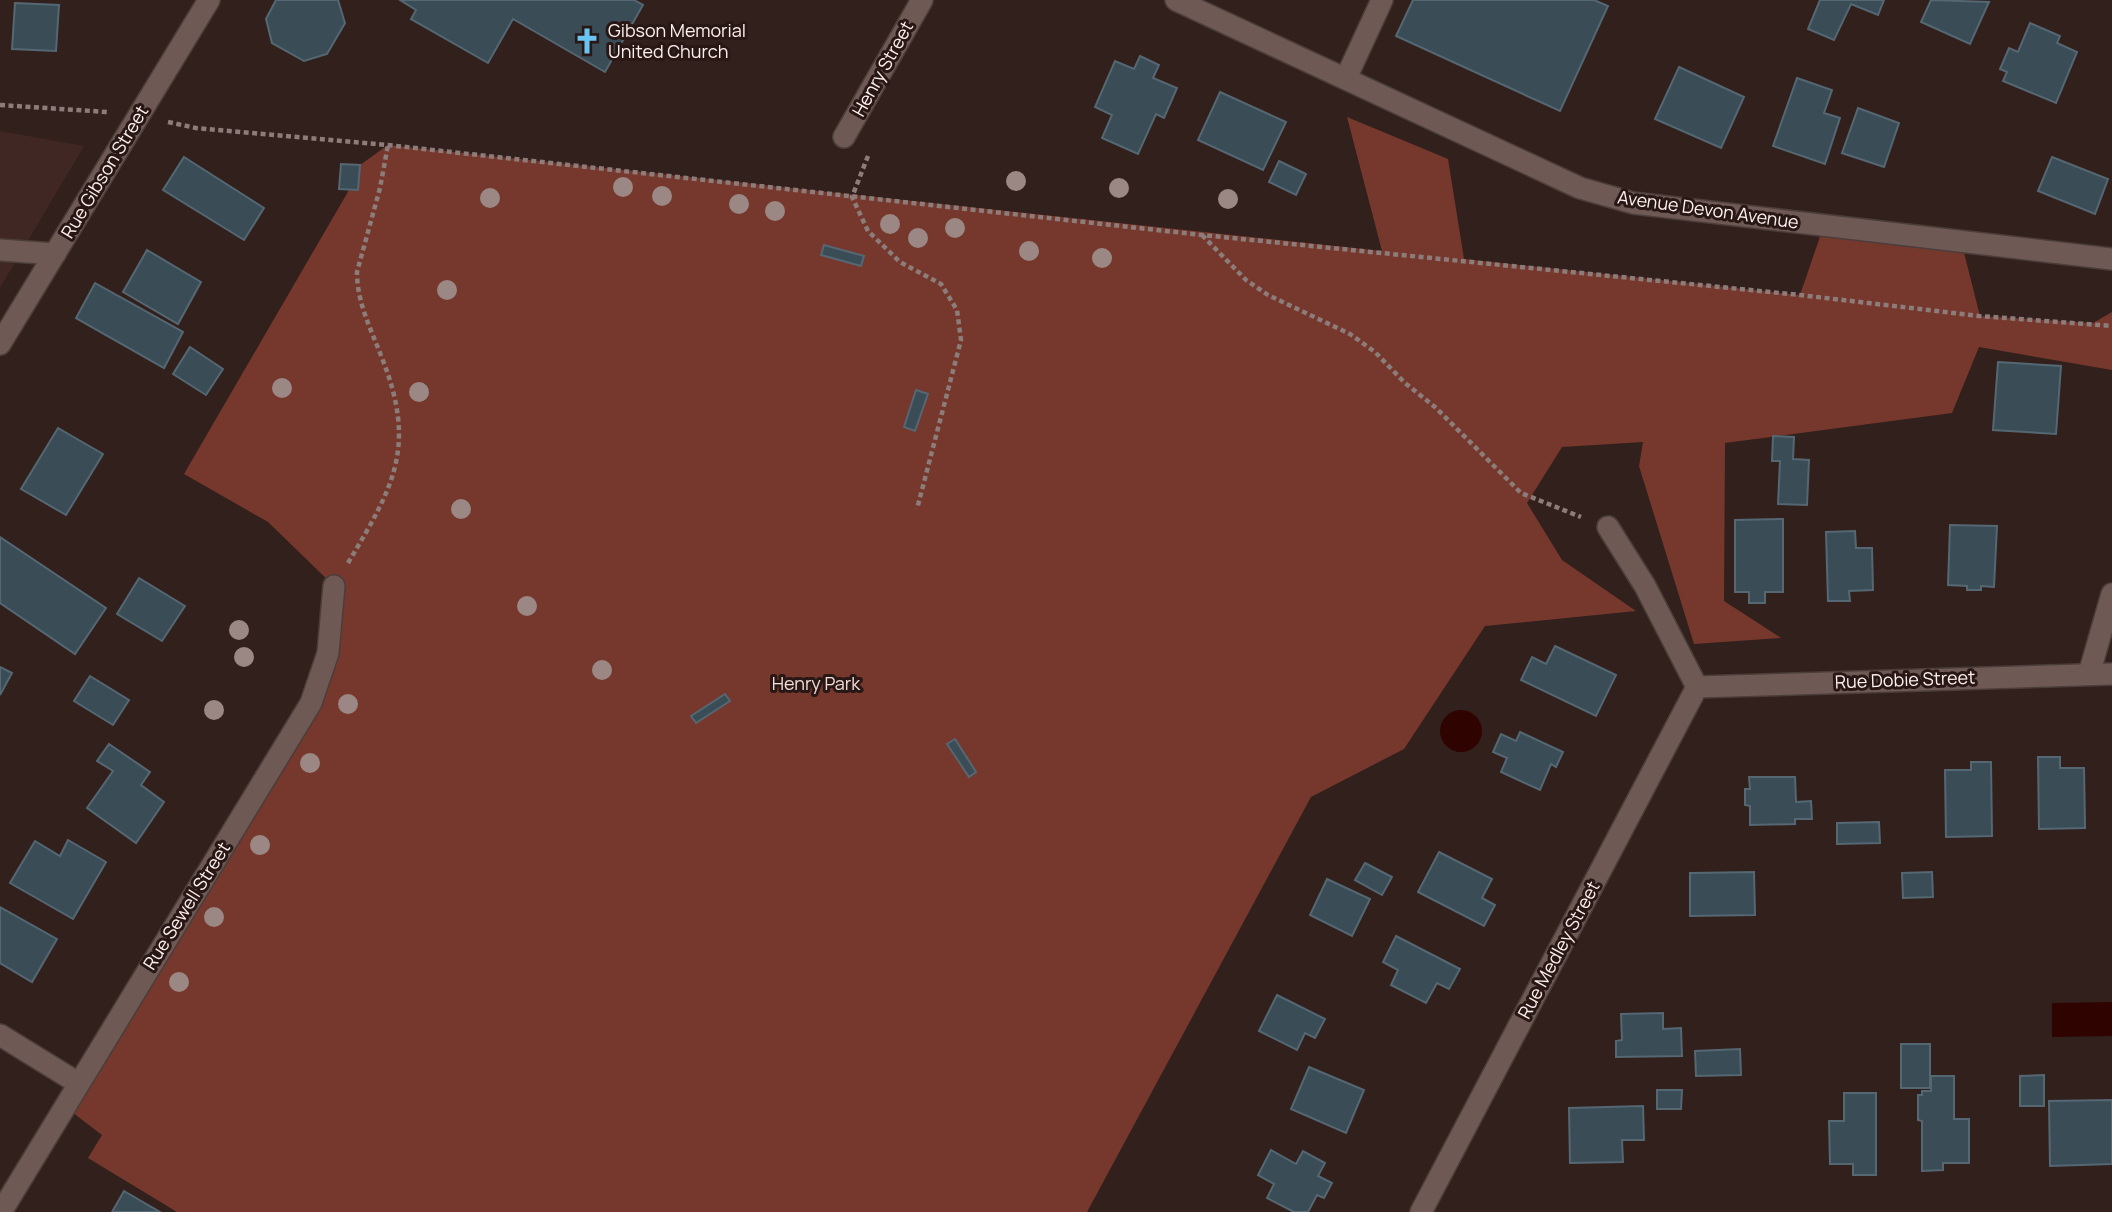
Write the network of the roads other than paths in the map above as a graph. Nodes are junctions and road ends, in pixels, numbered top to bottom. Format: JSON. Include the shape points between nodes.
{"nodes":[{"id":1,"x":209,"y":0,"type":"edge"},
{"id":2,"x":922,"y":0,"type":"edge"},
{"id":3,"x":1176,"y":0,"type":"edge"},
{"id":4,"x":1382,"y":0,"type":"edge"},
{"id":5,"x":1346,"y":78,"type":"junction"},
{"id":6,"x":844,"y":137,"type":"road end"},
{"id":7,"x":0,"y":250,"type":"edge"},
{"id":8,"x":55,"y":254,"type":"junction"},
{"id":9,"x":2112,"y":259,"type":"edge"},
{"id":10,"x":0,"y":344,"type":"edge"},
{"id":11,"x":1608,"y":527,"type":"road end"},
{"id":12,"x":334,"y":586,"type":"road end"},
{"id":13,"x":2112,"y":594,"type":"edge"},
{"id":14,"x":2089,"y":674,"type":"junction"},
{"id":15,"x":2112,"y":674,"type":"edge"},
{"id":16,"x":1697,"y":687,"type":"junction"},
{"id":17,"x":0,"y":1035,"type":"edge"},
{"id":18,"x":78,"y":1083,"type":"junction"},
{"id":19,"x":1,"y":1212,"type":"edge"},
{"id":20,"x":1421,"y":1212,"type":"edge"}],
"edges":[{"from":1,"to":8,"type":"street","name":"Rue Gibson Street"},
{"from":2,"to":6,"type":"street","name":"Henry Street"},
{"from":3,"to":5,"type":"street","name":"Avenue Devon Avenue"},
{"from":4,"to":5,"type":"street"},
{"from":5,"to":9,"type":"street","name":"Avenue Devon Avenue","via":[[1580,188],[1633,203]]},
{"from":7,"to":8,"type":"street"},
{"from":8,"to":10,"type":"street","name":"Rue Gibson Street"},
{"from":11,"to":16,"type":"street","via":[[1645,586]]},
{"from":12,"to":18,"type":"street","name":"Rue Sewell Street","via":[[328,653],[311,703]]},
{"from":13,"to":14,"type":"street"},
{"from":14,"to":15,"type":"street","name":"Rue Dobie Street"},
{"from":14,"to":16,"type":"street","name":"Rue Dobie Street"},
{"from":16,"to":20,"type":"street","name":"Rue Medley Street"},
{"from":17,"to":18,"type":"street"},
{"from":18,"to":19,"type":"street","name":"Rue Sewell Street"}]}
